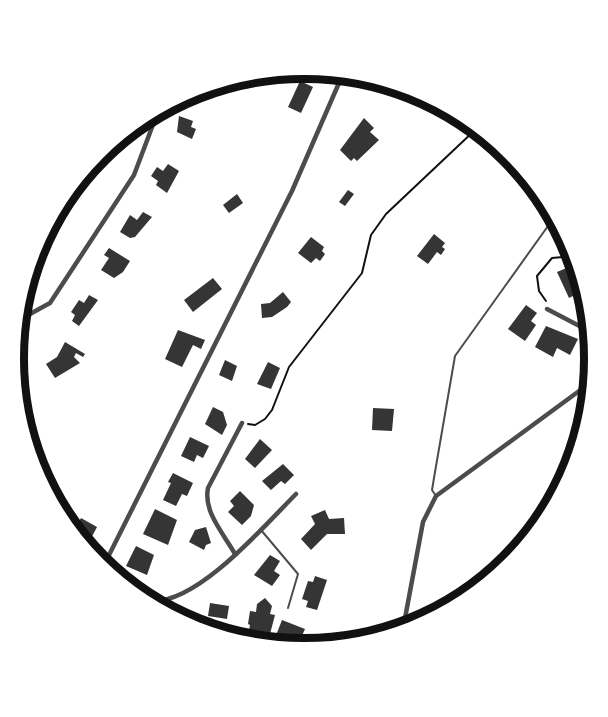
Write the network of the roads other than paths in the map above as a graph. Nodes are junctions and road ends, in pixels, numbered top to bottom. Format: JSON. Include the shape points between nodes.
{"nodes":[{"id":1,"x":340,"y":81,"type":"edge"},
{"id":2,"x":154,"y":122,"type":"edge"},
{"id":3,"x":549,"y":224,"type":"edge"},
{"id":4,"x":547,"y":309,"type":"dead end"},
{"id":5,"x":27,"y":314,"type":"edge"},
{"id":6,"x":582,"y":327,"type":"edge"},
{"id":7,"x":582,"y":389,"type":"edge"},
{"id":8,"x":242,"y":423,"type":"road end"},
{"id":9,"x":296,"y":494,"type":"dead end"},
{"id":10,"x":436,"y":496,"type":"junction"},
{"id":11,"x":260,"y":529,"type":"junction"},
{"id":12,"x":236,"y":554,"type":"junction"},
{"id":13,"x":108,"y":558,"type":"edge"},
{"id":14,"x":160,"y":599,"type":"edge"},
{"id":15,"x":288,"y":608,"type":"dead end"},
{"id":16,"x":405,"y":620,"type":"edge"}],
"edges":[{"from":1,"to":13,"type":"street","via":[[292,191]]},
{"from":2,"to":5,"type":"street","via":[[134,175],[50,303]]},
{"from":3,"to":10,"type":"lane","via":[[455,356],[432,490]]},
{"from":4,"to":6,"type":"street"},
{"from":7,"to":10,"type":"street"},
{"from":8,"to":12,"type":"street","via":[[206,498]]},
{"from":9,"to":11,"type":"street"},
{"from":10,"to":16,"type":"street","via":[[423,522]]},
{"from":11,"to":12,"type":"street"},
{"from":11,"to":15,"type":"lane","via":[[298,574]]},
{"from":12,"to":14,"type":"street","via":[[218,571],[186,590]]}]}
